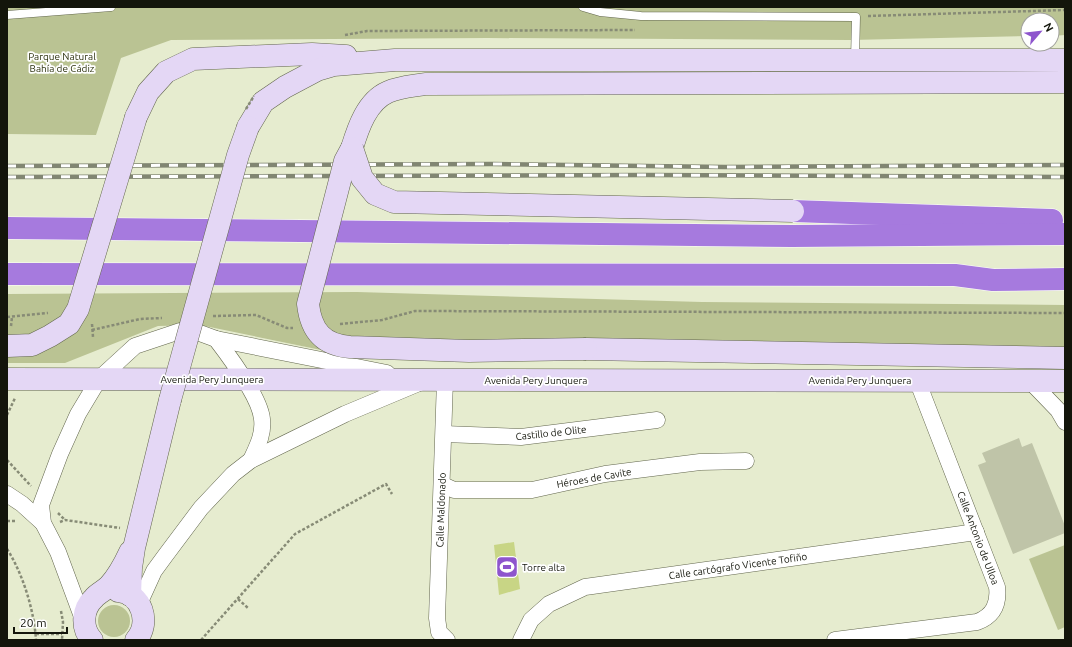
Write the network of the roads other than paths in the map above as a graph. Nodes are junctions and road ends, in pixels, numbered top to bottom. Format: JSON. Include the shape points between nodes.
{"nodes":[{"id":1,"x":111,"y":7,"type":"edge"},
{"id":2,"x":583,"y":7,"type":"edge"},
{"id":3,"x":7,"y":15,"type":"edge"},
{"id":4,"x":855,"y":59,"type":"junction"},
{"id":5,"x":395,"y":60,"type":"junction"},
{"id":6,"x":1065,"y":60,"type":"edge"},
{"id":7,"x":299,"y":79,"type":"junction"},
{"id":8,"x":1065,"y":82,"type":"edge"},
{"id":9,"x":425,"y":84,"type":"junction"},
{"id":10,"x":352,"y":148,"type":"junction"},
{"id":11,"x":793,"y":211,"type":"joint"},
{"id":12,"x":1065,"y":224,"type":"edge"},
{"id":13,"x":7,"y":228,"type":"edge"},
{"id":14,"x":1065,"y":234,"type":"edge"},
{"id":15,"x":7,"y":274,"type":"edge"},
{"id":16,"x":1065,"y":279,"type":"edge"},
{"id":17,"x":216,"y":339,"type":"junction"},
{"id":18,"x":7,"y":346,"type":"edge"},
{"id":19,"x":1065,"y":358,"type":"edge"},
{"id":20,"x":242,"y":378,"type":"junction"},
{"id":21,"x":99,"y":379,"type":"junction"},
{"id":22,"x":435,"y":380,"type":"junction"},
{"id":23,"x":918,"y":380,"type":"junction"},
{"id":24,"x":1030,"y":381,"type":"junction"},
{"id":25,"x":1065,"y":381,"type":"edge"},
{"id":26,"x":12,"y":387,"type":"edge"},
{"id":27,"x":1063,"y":415,"type":"edge"},
{"id":28,"x":657,"y":420,"type":"dead end"},
{"id":29,"x":444,"y":434,"type":"junction"},
{"id":30,"x":251,"y":460,"type":"junction"},
{"id":31,"x":746,"y":461,"type":"dead end"},
{"id":32,"x":443,"y":485,"type":"junction"},
{"id":33,"x":7,"y":494,"type":"edge"},
{"id":34,"x":44,"y":526,"type":"junction"},
{"id":35,"x":976,"y":532,"type":"junction"},
{"id":36,"x":130,"y":533,"type":"junction"},
{"id":37,"x":103,"y":592,"type":"junction"},
{"id":38,"x":135,"y":599,"type":"junction"},
{"id":39,"x":88,"y":635,"type":"edge"},
{"id":40,"x":445,"y":639,"type":"edge"},
{"id":41,"x":140,"y":640,"type":"edge"},
{"id":42,"x":521,"y":640,"type":"edge"},
{"id":43,"x":835,"y":640,"type":"edge"}],
"edges":[{"from":1,"to":3,"type":"lane"},
{"from":2,"to":4,"type":"lane","via":[[600,12],[641,16],[856,17]]},
{"from":4,"to":5,"type":"street"},
{"from":4,"to":6,"type":"street"},
{"from":5,"to":7,"type":"street","via":[[334,65]]},
{"from":5,"to":18,"type":"street","bridge":true,"via":[[312,54],[194,58],[166,72],[148,92],[136,117],[78,309],[69,324],[50,336],[32,345]]},
{"from":7,"to":9,"type":"street","via":[[333,75],[401,78]]},
{"from":7,"to":36,"type":"street","bridge":true,"via":[[263,102],[248,127],[235,162],[170,400]]},
{"from":8,"to":9,"type":"street"},
{"from":9,"to":10,"type":"street","via":[[388,92],[370,107],[358,126]]},
{"from":10,"to":11,"type":"street","bridge":true,"via":[[362,178],[375,194],[394,202]]},
{"from":10,"to":19,"type":"street","bridge":true,"via":[[345,161],[308,304],[310,319],[317,332],[337,346]]},
{"from":11,"to":12,"type":"highway","via":[[1050,220]]},
{"from":13,"to":14,"type":"highway","via":[[792,236]]},
{"from":15,"to":16,"type":"highway","via":[[955,275],[993,280]]},
{"from":17,"to":20,"type":"street"},
{"from":17,"to":21,"type":"street","via":[[197,332],[180,331],[160,337],[134,346]]},
{"from":17,"to":22,"type":"street"},
{"from":20,"to":21,"type":"street","name":"Avenida Pery Junquera"},
{"from":20,"to":22,"type":"street","name":"Avenida Pery Junquera"},
{"from":20,"to":30,"type":"street","via":[[258,404],[262,419],[261,439]]},
{"from":21,"to":26,"type":"street","name":"Avenida Pery Junquera"},
{"from":21,"to":34,"type":"street","via":[[78,414],[48,480],[41,505]]},
{"from":22,"to":23,"type":"street","name":"Avenida Pery Junquera"},
{"from":22,"to":29,"type":"street","name":"Calle Maldonado"},
{"from":22,"to":30,"type":"street","via":[[345,414]]},
{"from":23,"to":24,"type":"street","name":"Avenida Pery Junquera"},
{"from":23,"to":35,"type":"street","name":"Calle Antonio de Ulloa"},
{"from":24,"to":25,"type":"street","name":"Avenida Pery Junquera"},
{"from":24,"to":27,"type":"street"},
{"from":28,"to":29,"type":"street","name":"Castillo de Olite","via":[[521,437]]},
{"from":29,"to":32,"type":"street","name":"Calle Maldonado"},
{"from":30,"to":38,"type":"street","via":[[233,474],[201,508]]},
{"from":31,"to":32,"type":"street","name":"Héroes de Cavite","via":[[700,462],[605,474],[532,490],[454,490]]},
{"from":32,"to":40,"type":"street","name":"Calle Maldonado","via":[[437,625]]},
{"from":33,"to":34,"type":"street","via":[[22,504]]},
{"from":34,"to":39,"type":"street","via":[[58,552]]},
{"from":35,"to":42,"type":"street","name":"Calle cartógrafo Vicente Tofiño","via":[[585,587],[549,604],[532,620]]},
{"from":35,"to":43,"type":"street","name":"Calle Antonio de Ulloa","via":[[997,587],[996,605],[985,619]]},
{"from":36,"to":37,"type":"street","via":[[124,566]]},
{"from":36,"to":38,"type":"street"},
{"from":37,"to":38,"type":"street","via":[[122,591]]},
{"from":37,"to":39,"type":"street","via":[[88,604],[85,613]]},
{"from":38,"to":41,"type":"street","via":[[144,622]]}]}
